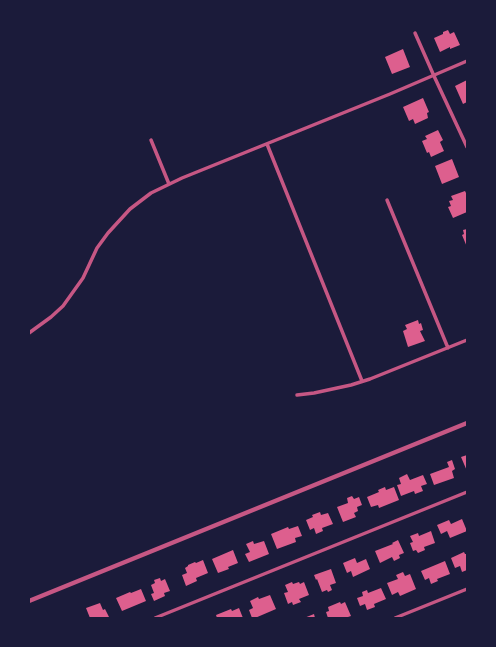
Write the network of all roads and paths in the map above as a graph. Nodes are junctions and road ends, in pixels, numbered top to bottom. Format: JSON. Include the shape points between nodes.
{"nodes":[{"id":1,"x":415,"y":32,"type":"dead end"},
{"id":2,"x":467,"y":61,"type":"edge"},
{"id":3,"x":434,"y":76,"type":"junction"},
{"id":4,"x":151,"y":140,"type":"dead end"},
{"id":5,"x":267,"y":144,"type":"junction"},
{"id":6,"x":467,"y":147,"type":"edge"},
{"id":7,"x":169,"y":184,"type":"junction"},
{"id":8,"x":388,"y":200,"type":"dead end"},
{"id":9,"x":29,"y":333,"type":"edge"},
{"id":10,"x":467,"y":340,"type":"edge"},
{"id":11,"x":448,"y":348,"type":"junction"},
{"id":12,"x":362,"y":381,"type":"junction"},
{"id":13,"x":297,"y":395,"type":"dead end"},
{"id":14,"x":467,"y":423,"type":"edge"},
{"id":15,"x":467,"y":492,"type":"edge"},
{"id":16,"x":467,"y":589,"type":"edge"},
{"id":17,"x":29,"y":601,"type":"edge"},
{"id":18,"x":162,"y":617,"type":"edge"},
{"id":19,"x":155,"y":618,"type":"edge"},
{"id":20,"x":395,"y":618,"type":"edge"}],
"edges":[{"from":1,"to":3,"type":"street"},
{"from":2,"to":3,"type":"street"},
{"from":3,"to":5,"type":"street"},
{"from":3,"to":6,"type":"street"},
{"from":4,"to":7,"type":"street"},
{"from":5,"to":7,"type":"street"},
{"from":5,"to":12,"type":"street"},
{"from":7,"to":9,"type":"street","via":[[142,199],[121,218],[97,248],[83,278],[63,306]]},
{"from":8,"to":11,"type":"street"},
{"from":10,"to":11,"type":"street"},
{"from":11,"to":12,"type":"street"},
{"from":12,"to":13,"type":"street"},
{"from":14,"to":17,"type":"street"},
{"from":15,"to":18,"type":"street"},
{"from":16,"to":20,"type":"street"},
{"from":18,"to":19,"type":"street"}]}
